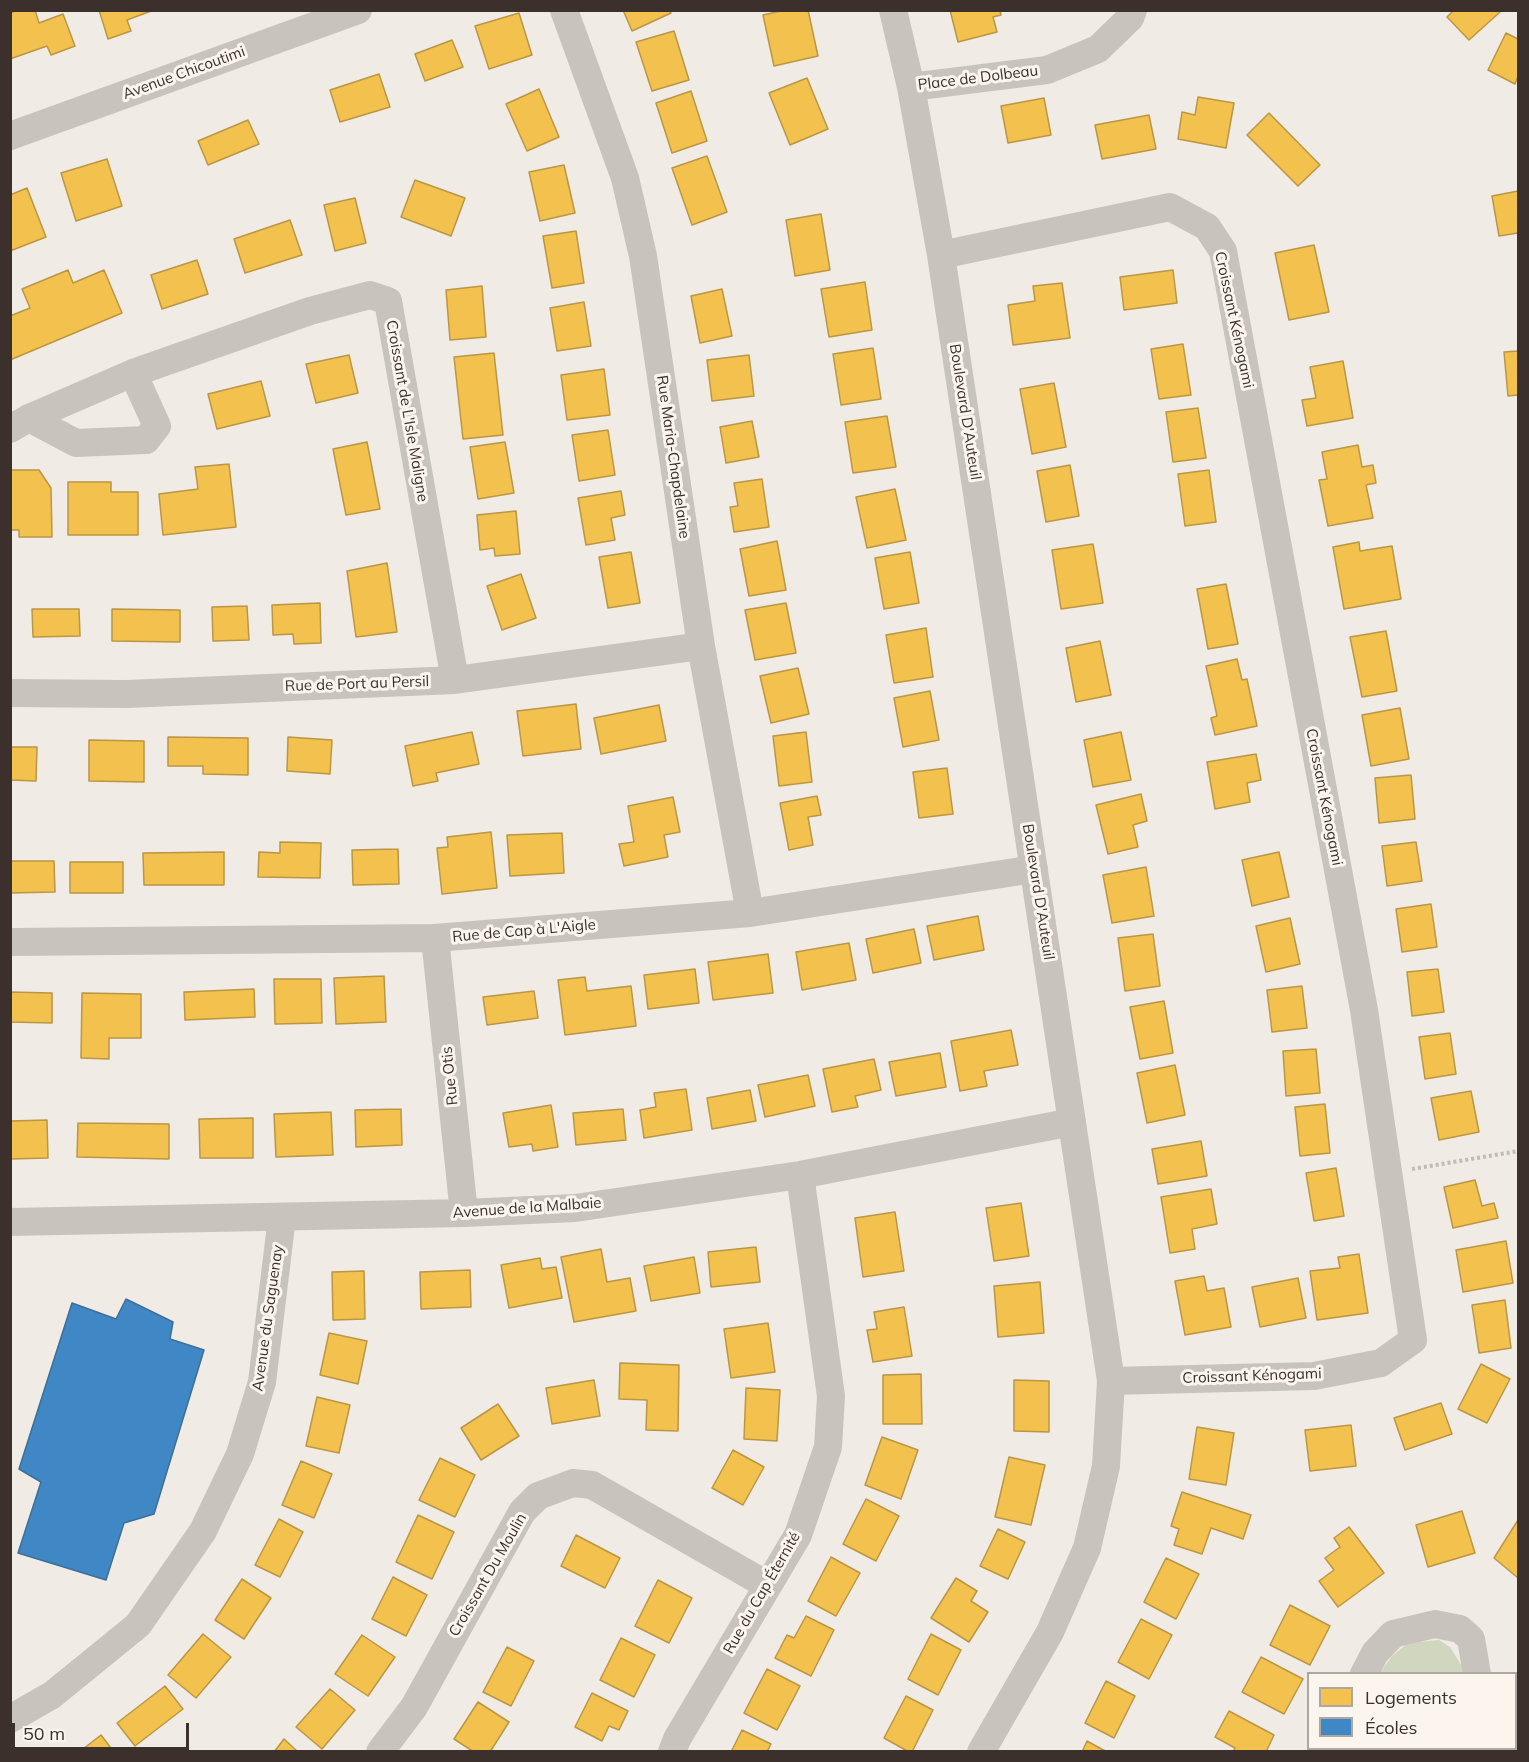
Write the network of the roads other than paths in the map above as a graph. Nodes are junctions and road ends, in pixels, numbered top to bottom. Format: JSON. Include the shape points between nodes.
{"nodes":[{"id":1,"x":358,"y":10,"type":"edge"},
{"id":2,"x":564,"y":10,"type":"edge"},
{"id":3,"x":893,"y":10,"type":"edge"},
{"id":4,"x":1133,"y":10,"type":"edge"},
{"id":5,"x":911,"y":87,"type":"junction"},
{"id":6,"x":10,"y":136,"type":"edge"},
{"id":7,"x":941,"y":255,"type":"junction"},
{"id":8,"x":133,"y":374,"type":"junction"},
{"id":9,"x":20,"y":424,"type":"edge"},
{"id":10,"x":701,"y":646,"type":"junction"},
{"id":11,"x":455,"y":680,"type":"junction"},
{"id":12,"x":10,"y":693,"type":"edge"},
{"id":13,"x":1034,"y":869,"type":"junction"},
{"id":14,"x":750,"y":913,"type":"junction"},
{"id":15,"x":435,"y":938,"type":"junction"},
{"id":16,"x":10,"y":942,"type":"edge"},
{"id":17,"x":1072,"y":1122,"type":"junction"},
{"id":18,"x":800,"y":1175,"type":"junction"},
{"id":19,"x":464,"y":1213,"type":"junction"},
{"id":20,"x":282,"y":1217,"type":"junction"},
{"id":21,"x":10,"y":1222,"type":"edge"},
{"id":22,"x":1111,"y":1381,"type":"junction"},
{"id":23,"x":767,"y":1585,"type":"junction"},
{"id":24,"x":1366,"y":1672,"type":"edge"},
{"id":25,"x":1477,"y":1672,"type":"edge"},
{"id":26,"x":10,"y":1719,"type":"edge"},
{"id":27,"x":380,"y":1752,"type":"edge"},
{"id":28,"x":672,"y":1752,"type":"edge"},
{"id":29,"x":981,"y":1752,"type":"edge"}],
"edges":[{"from":1,"to":6,"type":"street","name":"Avenue Chicoutimi"},
{"from":2,"to":10,"type":"street","name":"Rue Maria-Chapdelaine","via":[[625,178],[644,256]]},
{"from":3,"to":5,"type":"street","name":"Boulevard D'Auteuil"},
{"from":4,"to":5,"type":"street","name":"Place de Dolbeau","via":[[1130,18],[1098,49],[1047,70]]},
{"from":5,"to":7,"type":"street","name":"Boulevard D'Auteuil"},
{"from":7,"to":13,"type":"street","name":"Boulevard D'Auteuil"},
{"from":7,"to":22,"type":"street","name":"Croissant Kénogami","via":[[1170,207],[1207,227],[1222,251],[1364,1010],[1413,1341],[1381,1363],[1314,1376]]},
{"from":8,"to":9,"type":"street","name":"Croissant de L'Isle Maligne"},
{"from":8,"to":9,"type":"street","name":"Croissant de L'Isle Maligne","via":[[157,426],[146,440],[76,443]]},
{"from":8,"to":11,"type":"street","name":"Croissant de L'Isle Maligne","via":[[310,311],[370,295],[388,301]]},
{"from":10,"to":11,"type":"street","name":"Rue de Port au Persil"},
{"from":10,"to":14,"type":"street","name":"Rue Maria-Chapdelaine"},
{"from":11,"to":12,"type":"street","name":"Rue de Port au Persil","via":[[127,694]]},
{"from":13,"to":14,"type":"street","name":"Rue de Cap à L'Aigle"},
{"from":13,"to":17,"type":"street","name":"Boulevard D'Auteuil"},
{"from":14,"to":15,"type":"street","name":"Rue de Cap à L'Aigle"},
{"from":15,"to":16,"type":"street","name":"Rue de Cap à L'Aigle"},
{"from":15,"to":19,"type":"street","name":"Rue Otis"},
{"from":17,"to":18,"type":"street","name":"Avenue de la Malbaie"},
{"from":17,"to":22,"type":"street","name":"Boulevard D'Auteuil"},
{"from":18,"to":19,"type":"street","name":"Avenue de la Malbaie","via":[[575,1208]]},
{"from":18,"to":23,"type":"street","name":"Rue du Cap Éternité","via":[[831,1396],[828,1447],[798,1534]]},
{"from":19,"to":20,"type":"street","name":"Avenue de la Malbaie"},
{"from":20,"to":21,"type":"street","name":"Avenue de la Malbaie"},
{"from":20,"to":26,"type":"street","name":"Avenue du Saguenay","via":[[262,1382],[240,1454],[203,1531],[138,1624],[52,1695]]},
{"from":22,"to":29,"type":"street","name":"Boulevard D'Auteuil","via":[[1106,1466],[1087,1548],[1050,1632]]},
{"from":23,"to":27,"type":"street","name":"Croissant Du Moulin","via":[[592,1485],[573,1483],[538,1496],[522,1512],[414,1707]]},
{"from":23,"to":28,"type":"street","name":"Rue du Cap Éternité"},
{"from":24,"to":25,"type":"street","via":[[1375,1653],[1393,1634],[1435,1624],[1460,1629],[1471,1639]]}]}
